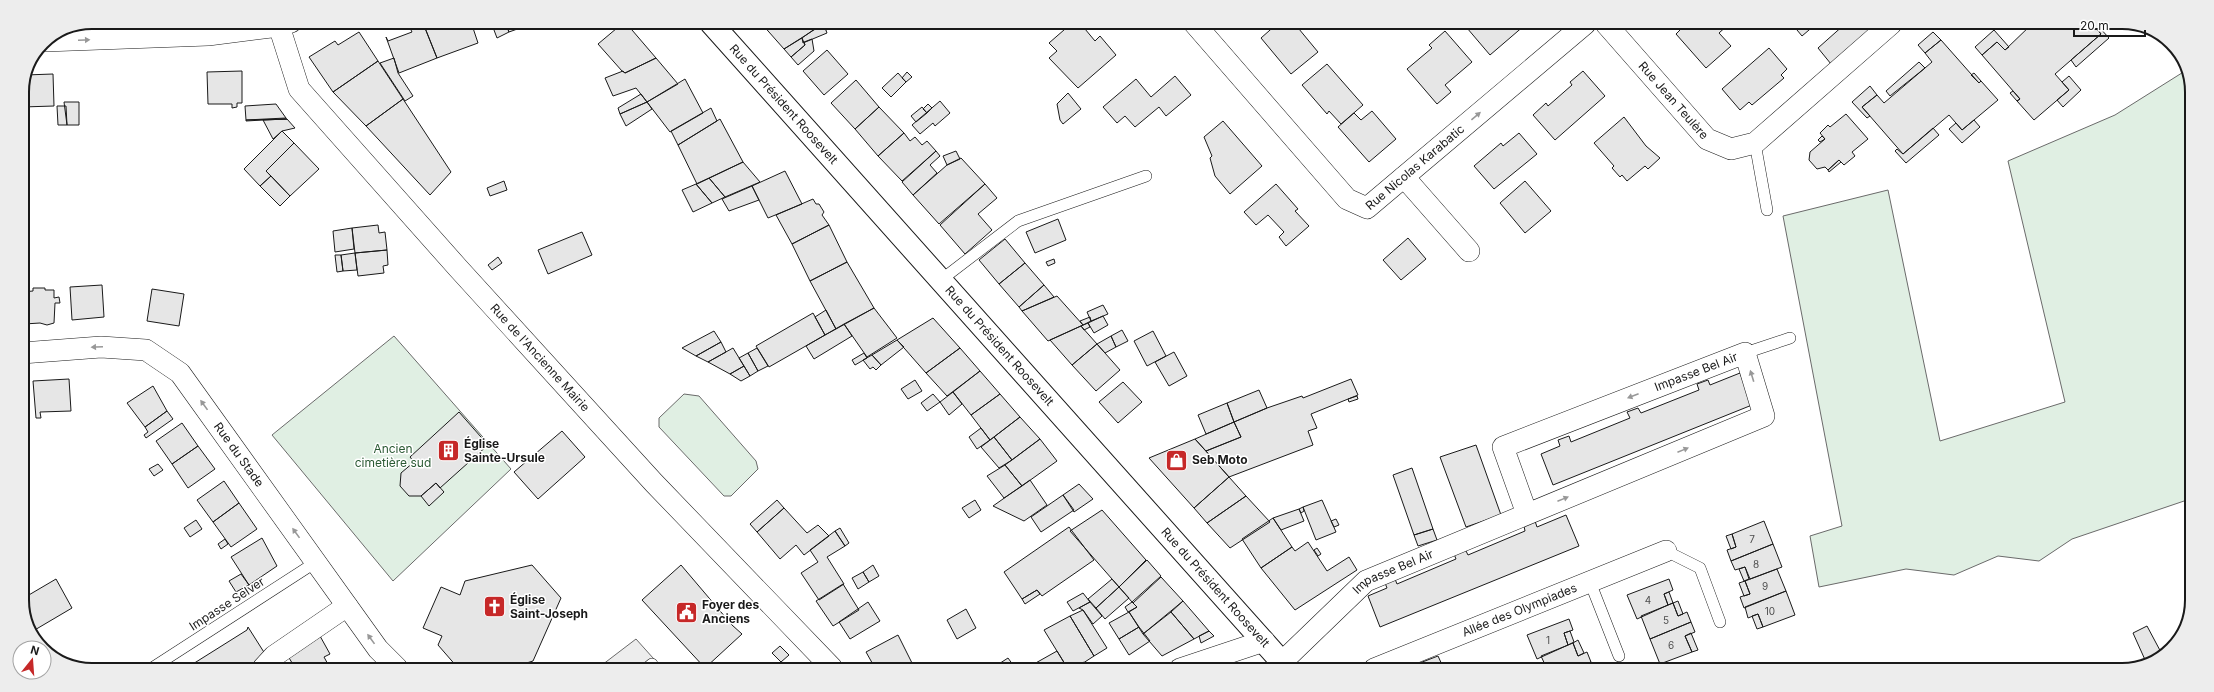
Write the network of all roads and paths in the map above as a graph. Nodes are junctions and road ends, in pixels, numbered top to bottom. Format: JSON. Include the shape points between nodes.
{"nodes":[{"id":1,"x":250,"y":29,"type":"edge"},
{"id":2,"x":286,"y":29,"type":"edge"},
{"id":3,"x":716,"y":29,"type":"edge"},
{"id":4,"x":1199,"y":29,"type":"edge"},
{"id":5,"x":1579,"y":29,"type":"edge"},
{"id":6,"x":1610,"y":29,"type":"edge"},
{"id":7,"x":1885,"y":29,"type":"edge"},
{"id":8,"x":56,"y":41,"type":"edge"},
{"id":9,"x":1755,"y":143,"type":"junction"},
{"id":10,"x":1146,"y":176,"type":"dead end"},
{"id":11,"x":1404,"y":177,"type":"junction"},
{"id":12,"x":1767,"y":210,"type":"dead end"},
{"id":13,"x":1469,"y":251,"type":"dead end"},
{"id":14,"x":941,"y":280,"type":"junction"},
{"id":15,"x":1790,"y":338,"type":"dead end"},
{"id":16,"x":29,"y":352,"type":"edge"},
{"id":17,"x":1745,"y":352,"type":"junction"},
{"id":18,"x":1527,"y":514,"type":"junction"},
{"id":19,"x":1666,"y":551,"type":"joint"},
{"id":20,"x":316,"y":562,"type":"junction"},
{"id":21,"x":1590,"y":582,"type":"junction"},
{"id":22,"x":347,"y":606,"type":"junction"},
{"id":23,"x":1720,"y":622,"type":"dead end"},
{"id":24,"x":1264,"y":641,"type":"junction"},
{"id":25,"x":1619,"y":656,"type":"dead end"},
{"id":26,"x":160,"y":663,"type":"edge"},
{"id":27,"x":268,"y":663,"type":"edge"},
{"id":28,"x":392,"y":663,"type":"edge"},
{"id":29,"x":827,"y":663,"type":"edge"},
{"id":30,"x":1198,"y":663,"type":"edge"},
{"id":31,"x":1283,"y":663,"type":"edge"},
{"id":32,"x":1287,"y":663,"type":"edge"},
{"id":33,"x":1389,"y":663,"type":"edge"}],
"edges":[{"from":8,"to":1,"type":"street","one_way":true,"via":[[208,35]]},
{"from":2,"to":29,"type":"street","name":"Rue de l'Ancienne Mairie","via":[[299,89],[648,477]]},
{"from":3,"to":14,"type":"main road","name":"Rue du Président Roosevelt"},
{"from":4,"to":11,"type":"street","name":"Rue Nicolas Karabatic","via":[[1347,199],[1368,208]]},
{"from":11,"to":5,"type":"street","name":"Rue Nicolas Karabatic","one_way":true},
{"from":6,"to":9,"type":"street","name":"Rue Jean Teulère","via":[[1707,139],[1731,149]]},
{"from":7,"to":9,"type":"street"},
{"from":9,"to":12,"type":"lane"},
{"from":10,"to":14,"type":"lane","via":[[1018,220]]},
{"from":11,"to":13,"type":"street"},
{"from":14,"to":24,"type":"main road","name":"Rue du Président Roosevelt"},
{"from":15,"to":17,"type":"lane"},
{"from":20,"to":16,"type":"street","name":"Rue du Stade","one_way":true,"via":[[180,373],[146,350],[101,347]]},
{"from":18,"to":17,"type":"street","name":"Impasse Bel Air","one_way":true,"via":[[1764,416]]},
{"from":17,"to":18,"type":"street","name":"Impasse Bel Air","one_way":true,"via":[[1503,447]]},
{"from":18,"to":32,"type":"street","name":"Impasse Bel Air","via":[[1366,581]]},
{"from":19,"to":21,"type":"street","name":"Allée des Olympiades"},
{"from":19,"to":23,"type":"lane","via":[[1700,568]]},
{"from":20,"to":22,"type":"street","name":"Rue du Stade"},
{"from":20,"to":26,"type":"lane","name":"Impasse Selver"},
{"from":21,"to":25,"type":"lane"},
{"from":21,"to":33,"type":"street","name":"Allée des Olympiades"},
{"from":22,"to":27,"type":"street"},
{"from":28,"to":22,"type":"street","name":"Rue du Stade","one_way":true,"via":[[378,649]]},
{"from":24,"to":30,"type":"street"},
{"from":24,"to":31,"type":"main road","name":"Rue du Président Roosevelt"}]}
